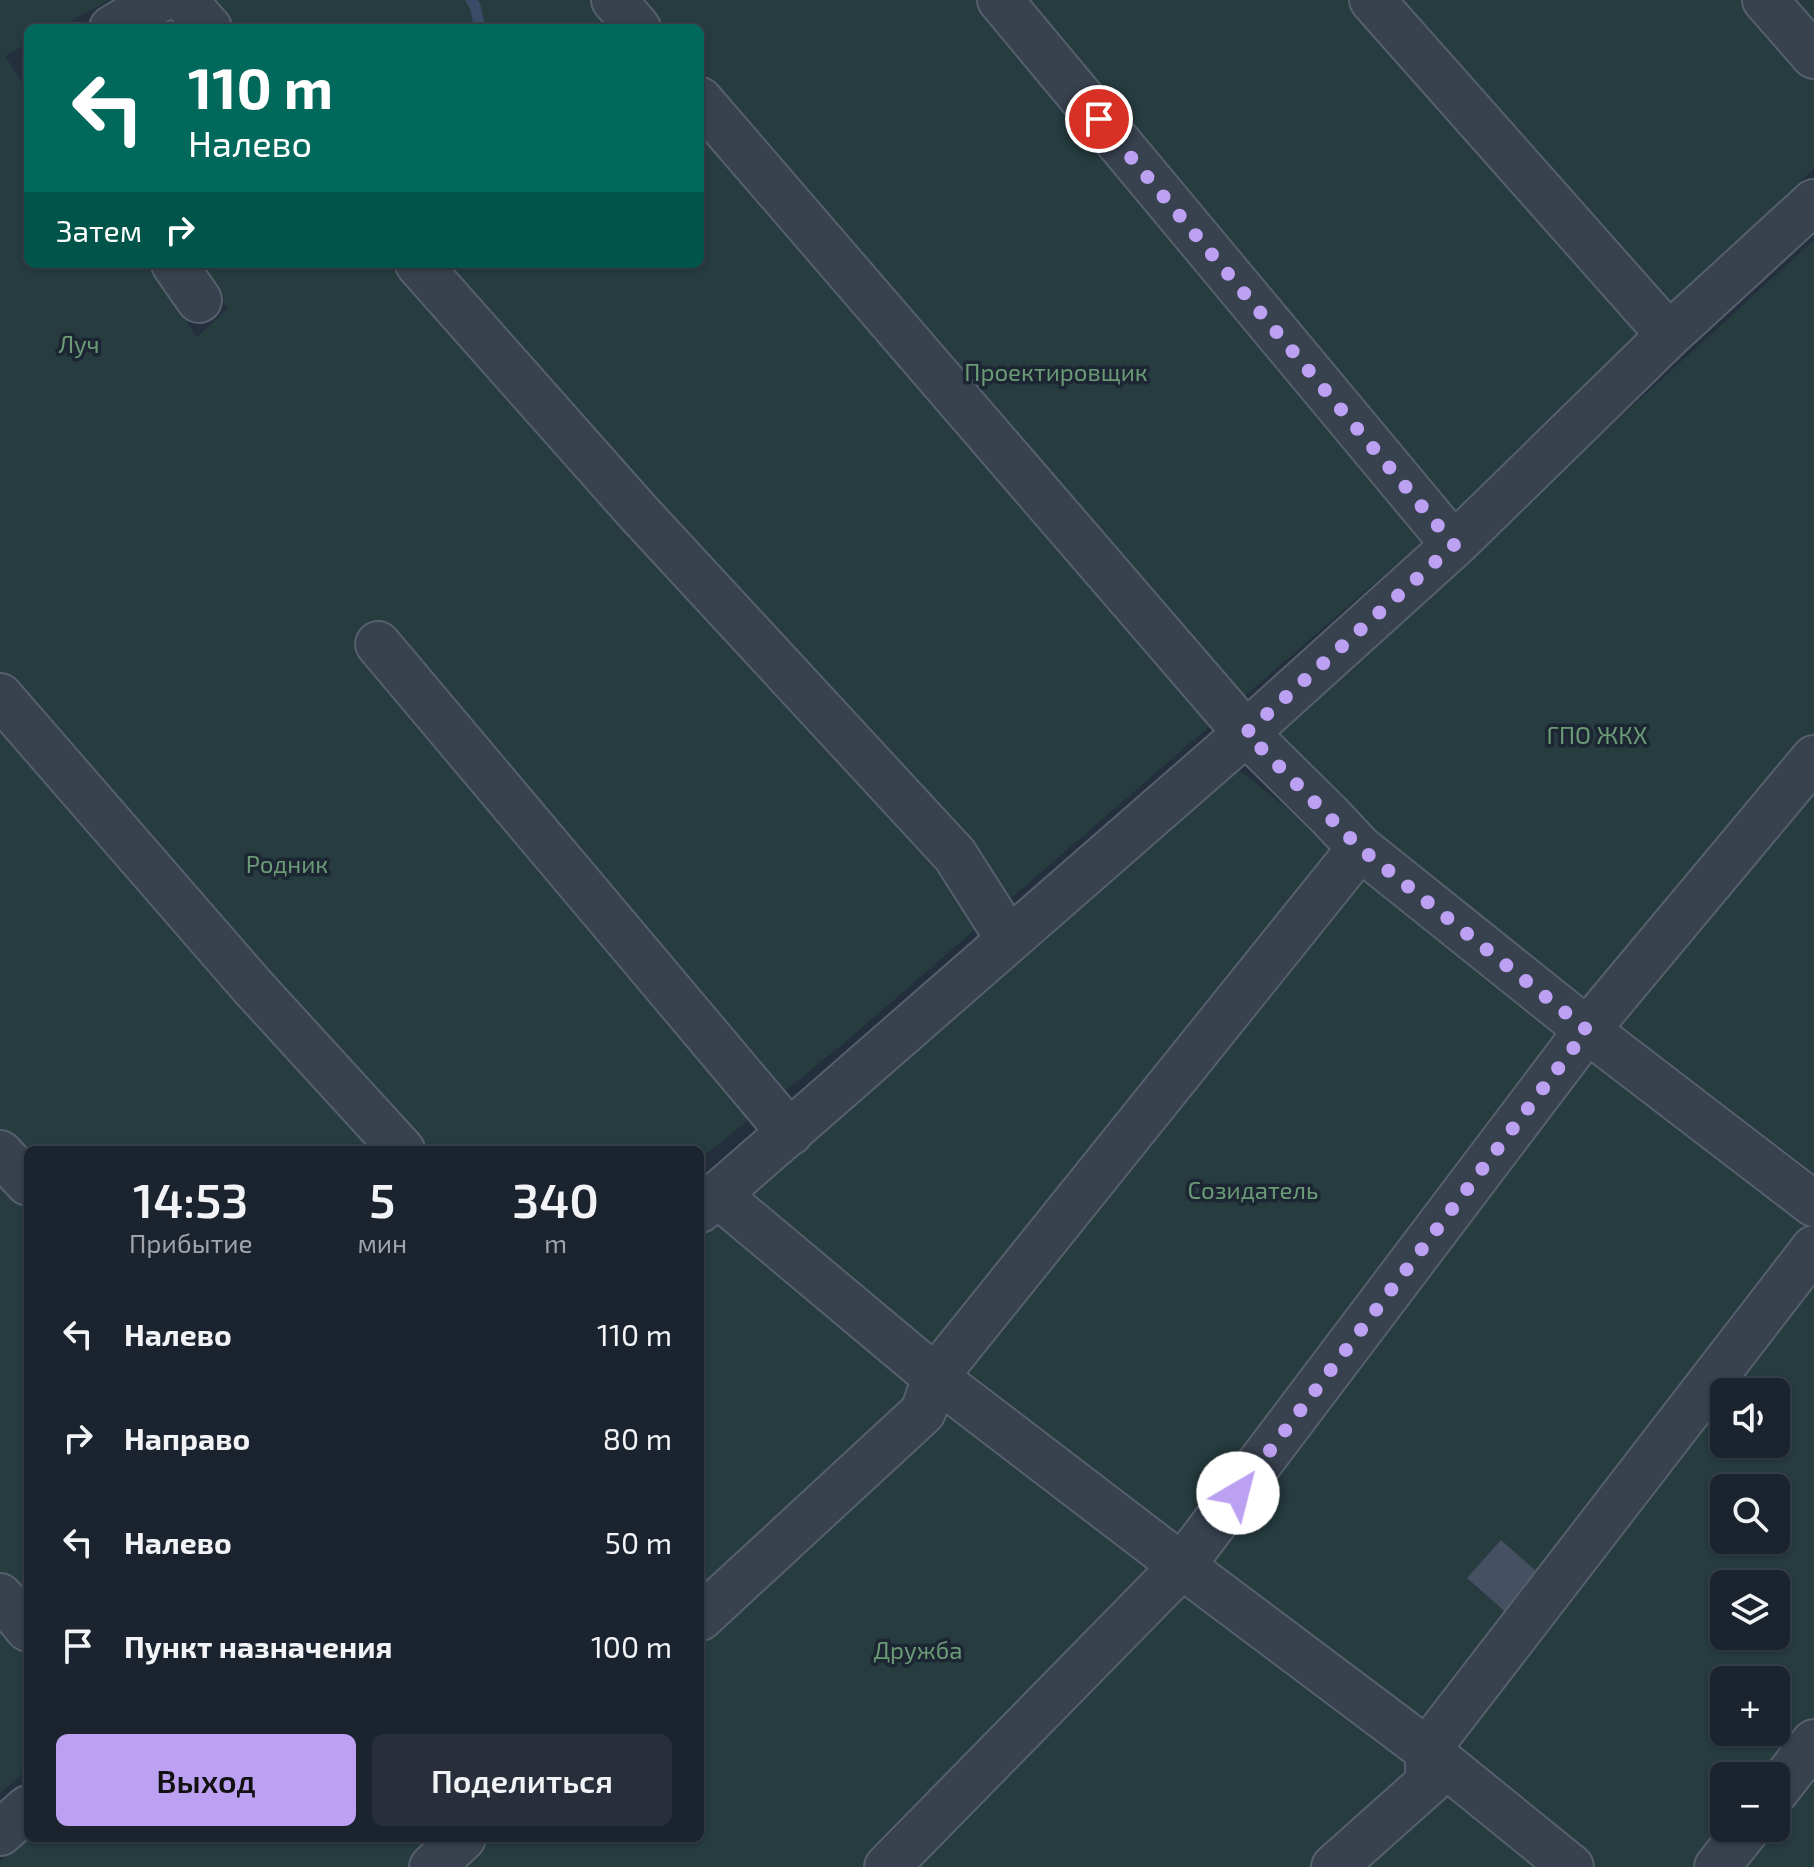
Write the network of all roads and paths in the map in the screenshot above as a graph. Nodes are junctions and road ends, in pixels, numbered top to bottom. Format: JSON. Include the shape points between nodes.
{"nodes":[{"id":1,"x":159,"y":0,"type":"edge"},
{"id":2,"x":184,"y":0,"type":"edge"},
{"id":3,"x":614,"y":0,"type":"edge"},
{"id":4,"x":1000,"y":0,"type":"edge"},
{"id":5,"x":1372,"y":0,"type":"edge"},
{"id":6,"x":1765,"y":0,"type":"edge"},
{"id":7,"x":119,"y":24,"type":"edge"},
{"id":8,"x":205,"y":24,"type":"edge"},
{"id":9,"x":635,"y":24,"type":"edge"},
{"id":10,"x":1814,"y":56,"type":"edge"},
{"id":11,"x":704,"y":105,"type":"edge"},
{"id":12,"x":1814,"y":202,"type":"edge"},
{"id":13,"x":177,"y":268,"type":"edge"},
{"id":14,"x":422,"y":268,"type":"edge"},
{"id":15,"x":199,"y":300,"type":"dead end"},
{"id":16,"x":1669,"y":335,"type":"junction"},
{"id":17,"x":1454,"y":545,"type":"junction"},
{"id":18,"x":378,"y":644,"type":"dead end"},
{"id":19,"x":0,"y":696,"type":"edge"},
{"id":20,"x":1246,"y":733,"type":"junction"},
{"id":21,"x":1814,"y":758,"type":"edge"},
{"id":22,"x":1360,"y":848,"type":"junction"},
{"id":23,"x":1009,"y":940,"type":"junction"},
{"id":24,"x":1587,"y":1030,"type":"junction"},
{"id":25,"x":790,"y":1133,"type":"junction"},
{"id":26,"x":398,"y":1146,"type":"edge"},
{"id":27,"x":0,"y":1153,"type":"edge"},
{"id":28,"x":24,"y":1179,"type":"edge"},
{"id":29,"x":709,"y":1203,"type":"edge"},
{"id":30,"x":1814,"y":1204,"type":"edge"},
{"id":31,"x":1814,"y":1248,"type":"edge"},
{"id":32,"x":935,"y":1377,"type":"junction"},
{"id":33,"x":1182,"y":1566,"type":"junction"},
{"id":34,"x":0,"y":1596,"type":"edge"},
{"id":35,"x":704,"y":1614,"type":"edge"},
{"id":36,"x":24,"y":1624,"type":"edge"},
{"id":37,"x":1814,"y":1742,"type":"edge"},
{"id":38,"x":1427,"y":1750,"type":"junction"},
{"id":39,"x":1790,"y":1773,"type":"edge"},
{"id":40,"x":24,"y":1812,"type":"edge"},
{"id":41,"x":0,"y":1833,"type":"edge"},
{"id":42,"x":459,"y":1842,"type":"edge"},
{"id":43,"x":1737,"y":1842,"type":"edge"},
{"id":44,"x":432,"y":1867,"type":"edge"},
{"id":45,"x":887,"y":1867,"type":"edge"},
{"id":46,"x":1334,"y":1867,"type":"edge"},
{"id":47,"x":1571,"y":1867,"type":"edge"},
{"id":48,"x":1717,"y":1867,"type":"edge"}],
"edges":[{"from":1,"to":7,"type":"lane"},
{"from":2,"to":8,"type":"lane"},
{"from":3,"to":9,"type":"lane"},
{"from":4,"to":17,"type":"lane"},
{"from":5,"to":16,"type":"lane"},
{"from":6,"to":10,"type":"lane"},
{"from":11,"to":20,"type":"lane"},
{"from":12,"to":16,"type":"lane"},
{"from":13,"to":15,"type":"lane"},
{"from":14,"to":23,"type":"lane","via":[[955,855]]},
{"from":16,"to":17,"type":"lane"},
{"from":17,"to":20,"type":"lane"},
{"from":18,"to":25,"type":"lane"},
{"from":19,"to":26,"type":"lane"},
{"from":20,"to":22,"type":"lane"},
{"from":20,"to":23,"type":"lane"},
{"from":21,"to":24,"type":"lane"},
{"from":22,"to":24,"type":"lane"},
{"from":22,"to":32,"type":"lane"},
{"from":23,"to":25,"type":"lane"},
{"from":24,"to":30,"type":"lane"},
{"from":24,"to":33,"type":"lane"},
{"from":25,"to":29,"type":"lane"},
{"from":27,"to":28,"type":"lane"},
{"from":29,"to":32,"type":"lane"},
{"from":31,"to":38,"type":"lane"},
{"from":32,"to":33,"type":"lane"},
{"from":32,"to":35,"type":"lane","via":[[923,1412]]},
{"from":33,"to":38,"type":"lane"},
{"from":33,"to":45,"type":"lane"},
{"from":34,"to":36,"type":"lane"},
{"from":37,"to":39,"type":"lane"},
{"from":38,"to":46,"type":"lane","via":[[1429,1782]]},
{"from":38,"to":47,"type":"lane"},
{"from":40,"to":41,"type":"lane"},
{"from":42,"to":44,"type":"lane"},
{"from":43,"to":48,"type":"lane"}]}
